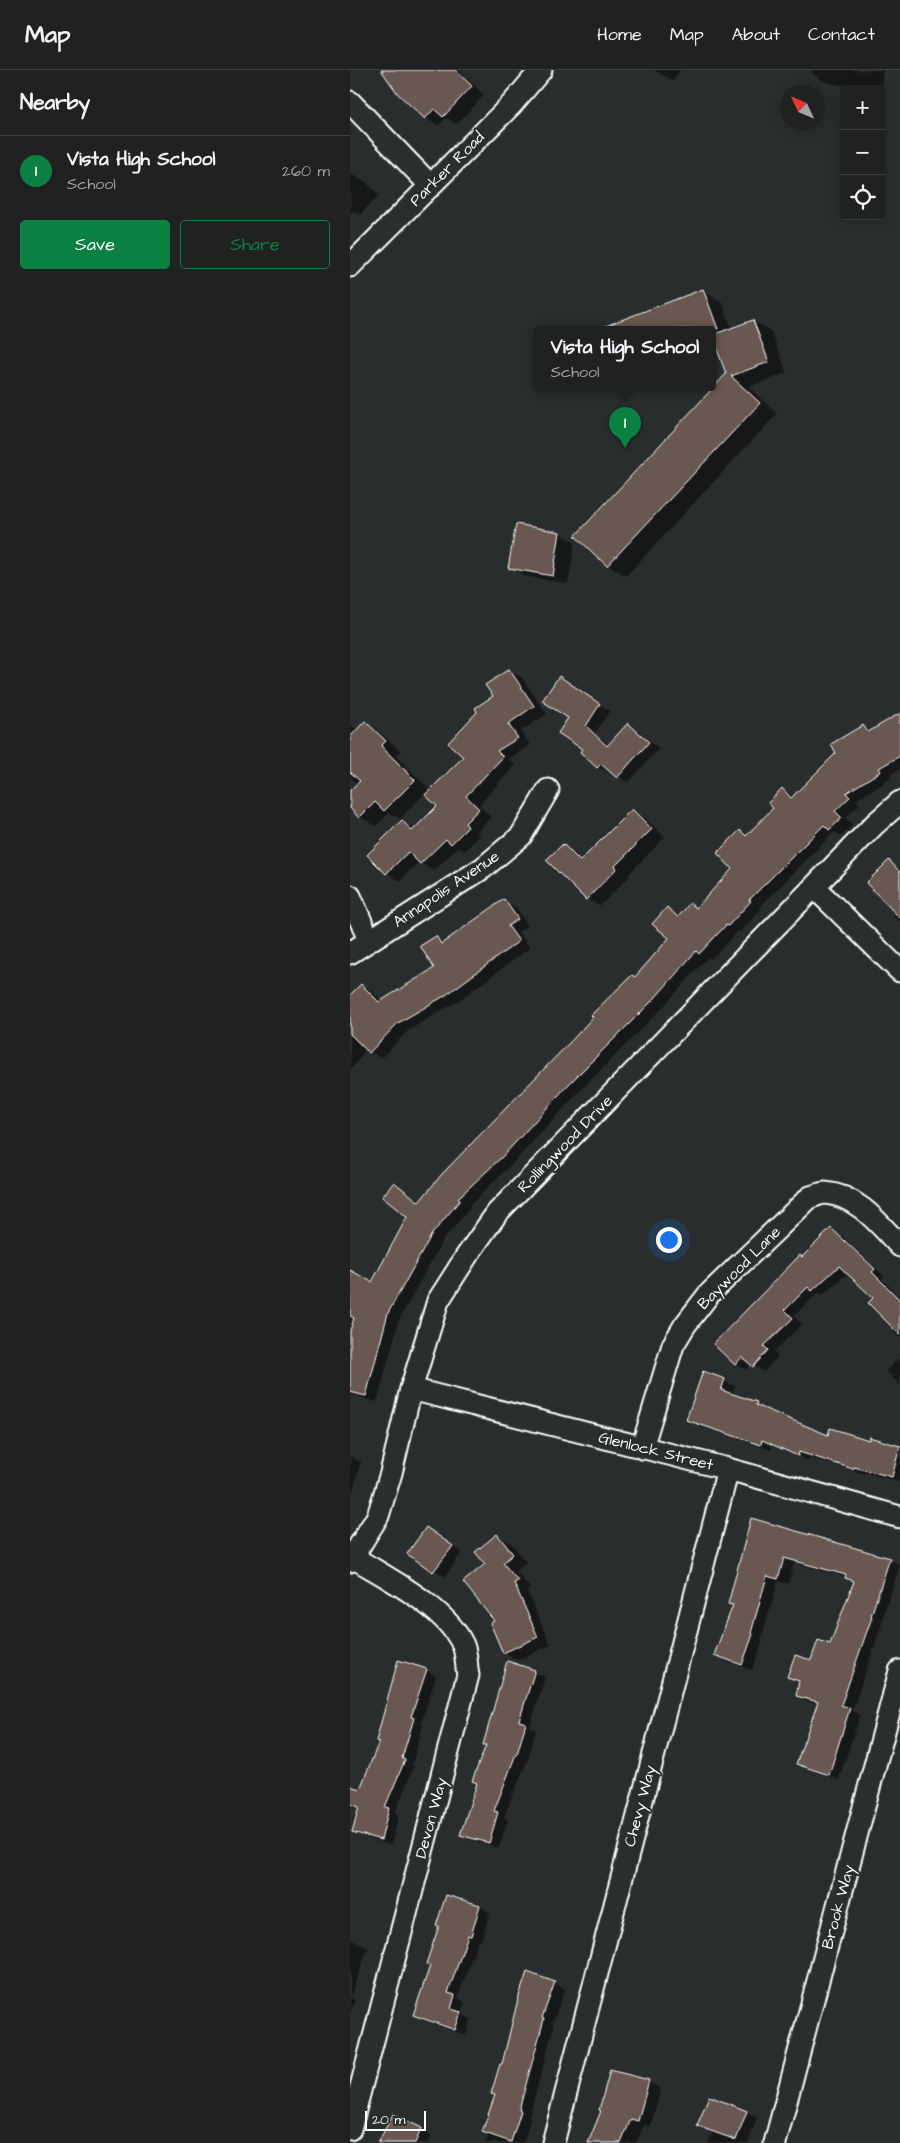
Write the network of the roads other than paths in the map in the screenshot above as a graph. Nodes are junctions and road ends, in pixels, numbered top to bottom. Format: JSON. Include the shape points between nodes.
{"nodes":[{"id":1,"x":541,"y":70,"type":"edge"},
{"id":2,"x":350,"y":102,"type":"edge"},
{"id":3,"x":431,"y":186,"type":"junction"},
{"id":4,"x":350,"y":266,"type":"edge"},
{"id":5,"x":548,"y":790,"type":"dead end"},
{"id":6,"x":900,"y":802,"type":"edge"},
{"id":7,"x":815,"y":888,"type":"junction"},
{"id":8,"x":350,"y":896,"type":"edge"},
{"id":9,"x":369,"y":940,"type":"junction"},
{"id":10,"x":350,"y":953,"type":"edge"},
{"id":11,"x":900,"y":971,"type":"edge"},
{"id":12,"x":900,"y":1246,"type":"edge"},
{"id":13,"x":411,"y":1389,"type":"junction"},
{"id":14,"x":642,"y":1448,"type":"junction"},
{"id":15,"x":728,"y":1469,"type":"junction"},
{"id":16,"x":900,"y":1517,"type":"edge"},
{"id":17,"x":352,"y":1559,"type":"edge"},
{"id":18,"x":900,"y":1671,"type":"edge"},
{"id":19,"x":896,"y":1704,"type":"edge"},
{"id":20,"x":350,"y":2129,"type":"edge"},
{"id":21,"x":553,"y":2143,"type":"edge"},
{"id":22,"x":775,"y":2143,"type":"edge"}],
"edges":[{"from":1,"to":3,"type":"street","name":"Parker Road"},
{"from":2,"to":3,"type":"street"},
{"from":3,"to":4,"type":"street","name":"Parker Road"},
{"from":5,"to":9,"type":"street","name":"Annapolis Avenue","via":[[521,836],[483,868]]},
{"from":6,"to":7,"type":"street","name":"Rollingwood Drive"},
{"from":7,"to":11,"type":"street"},
{"from":7,"to":13,"type":"street","name":"Rollingwood Drive","via":[[497,1213],[438,1301]]},
{"from":8,"to":9,"type":"street"},
{"from":9,"to":10,"type":"street","name":"Annapolis Avenue"},
{"from":12,"to":14,"type":"street","name":"Baywood Lane","via":[[866,1211],[848,1200],[824,1193],[810,1197],[709,1294],[685,1326],[673,1345]]},
{"from":13,"to":14,"type":"street","name":"Glenlock Street"},
{"from":13,"to":17,"type":"street","name":"Rollingwood Drive","via":[[378,1516]]},
{"from":14,"to":15,"type":"street","name":"Glenlock Street"},
{"from":15,"to":16,"type":"street","name":"Glenlock Street"},
{"from":15,"to":21,"type":"street","name":"Chevy Way"},
{"from":17,"to":20,"type":"street","name":"Devon Way","via":[[427,1604],[449,1622],[464,1646],[468,1675]]},
{"from":18,"to":19,"type":"street","name":"Brook Way"},
{"from":19,"to":22,"type":"street","name":"Brook Way"}]}
